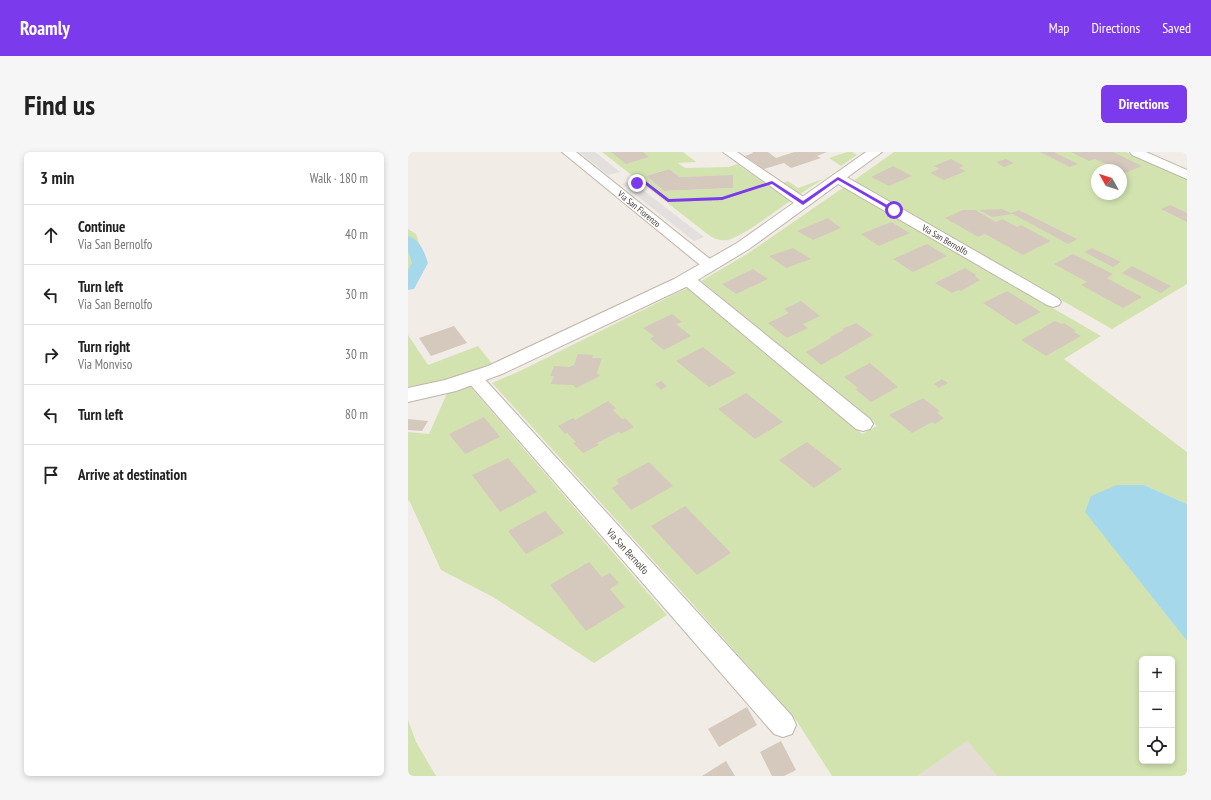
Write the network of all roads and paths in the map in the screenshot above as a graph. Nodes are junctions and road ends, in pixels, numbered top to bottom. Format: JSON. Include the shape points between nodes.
{"nodes":[{"id":1,"x":568,"y":152,"type":"edge"},
{"id":2,"x":729,"y":152,"type":"edge"},
{"id":3,"x":875,"y":152,"type":"edge"},
{"id":4,"x":1136,"y":152,"type":"edge"},
{"id":5,"x":1187,"y":175,"type":"edge"},
{"id":6,"x":838,"y":178,"type":"junction"},
{"id":7,"x":772,"y":182,"type":"junction"},
{"id":8,"x":637,"y":183,"type":"dead end"},
{"id":9,"x":803,"y":203,"type":"junction"},
{"id":10,"x":710,"y":266,"type":"junction"},
{"id":11,"x":687,"y":279,"type":"junction"},
{"id":12,"x":1053,"y":302,"type":"dead end"},
{"id":13,"x":474,"y":378,"type":"junction"},
{"id":14,"x":408,"y":395,"type":"edge"},
{"id":15,"x":863,"y":424,"type":"dead end"},
{"id":16,"x":783,"y":725,"type":"dead end"}],
"edges":[{"from":1,"to":10,"type":"street","name":"Via San Fiorenzo"},
{"from":2,"to":7,"type":"street"},
{"from":3,"to":6,"type":"street"},
{"from":4,"to":5,"type":"street"},
{"from":6,"to":9,"type":"street"},
{"from":6,"to":12,"type":"street","name":"Via San Bernolfo"},
{"from":7,"to":8,"type":"path","via":[[722,199],[668,201],[643,181]]},
{"from":7,"to":9,"type":"street"},
{"from":9,"to":10,"type":"street"},
{"from":10,"to":11,"type":"street"},
{"from":11,"to":13,"type":"street","via":[[514,362]]},
{"from":11,"to":15,"type":"street"},
{"from":13,"to":14,"type":"street"},
{"from":13,"to":16,"type":"street","name":"Via San Bernolfo"}]}
